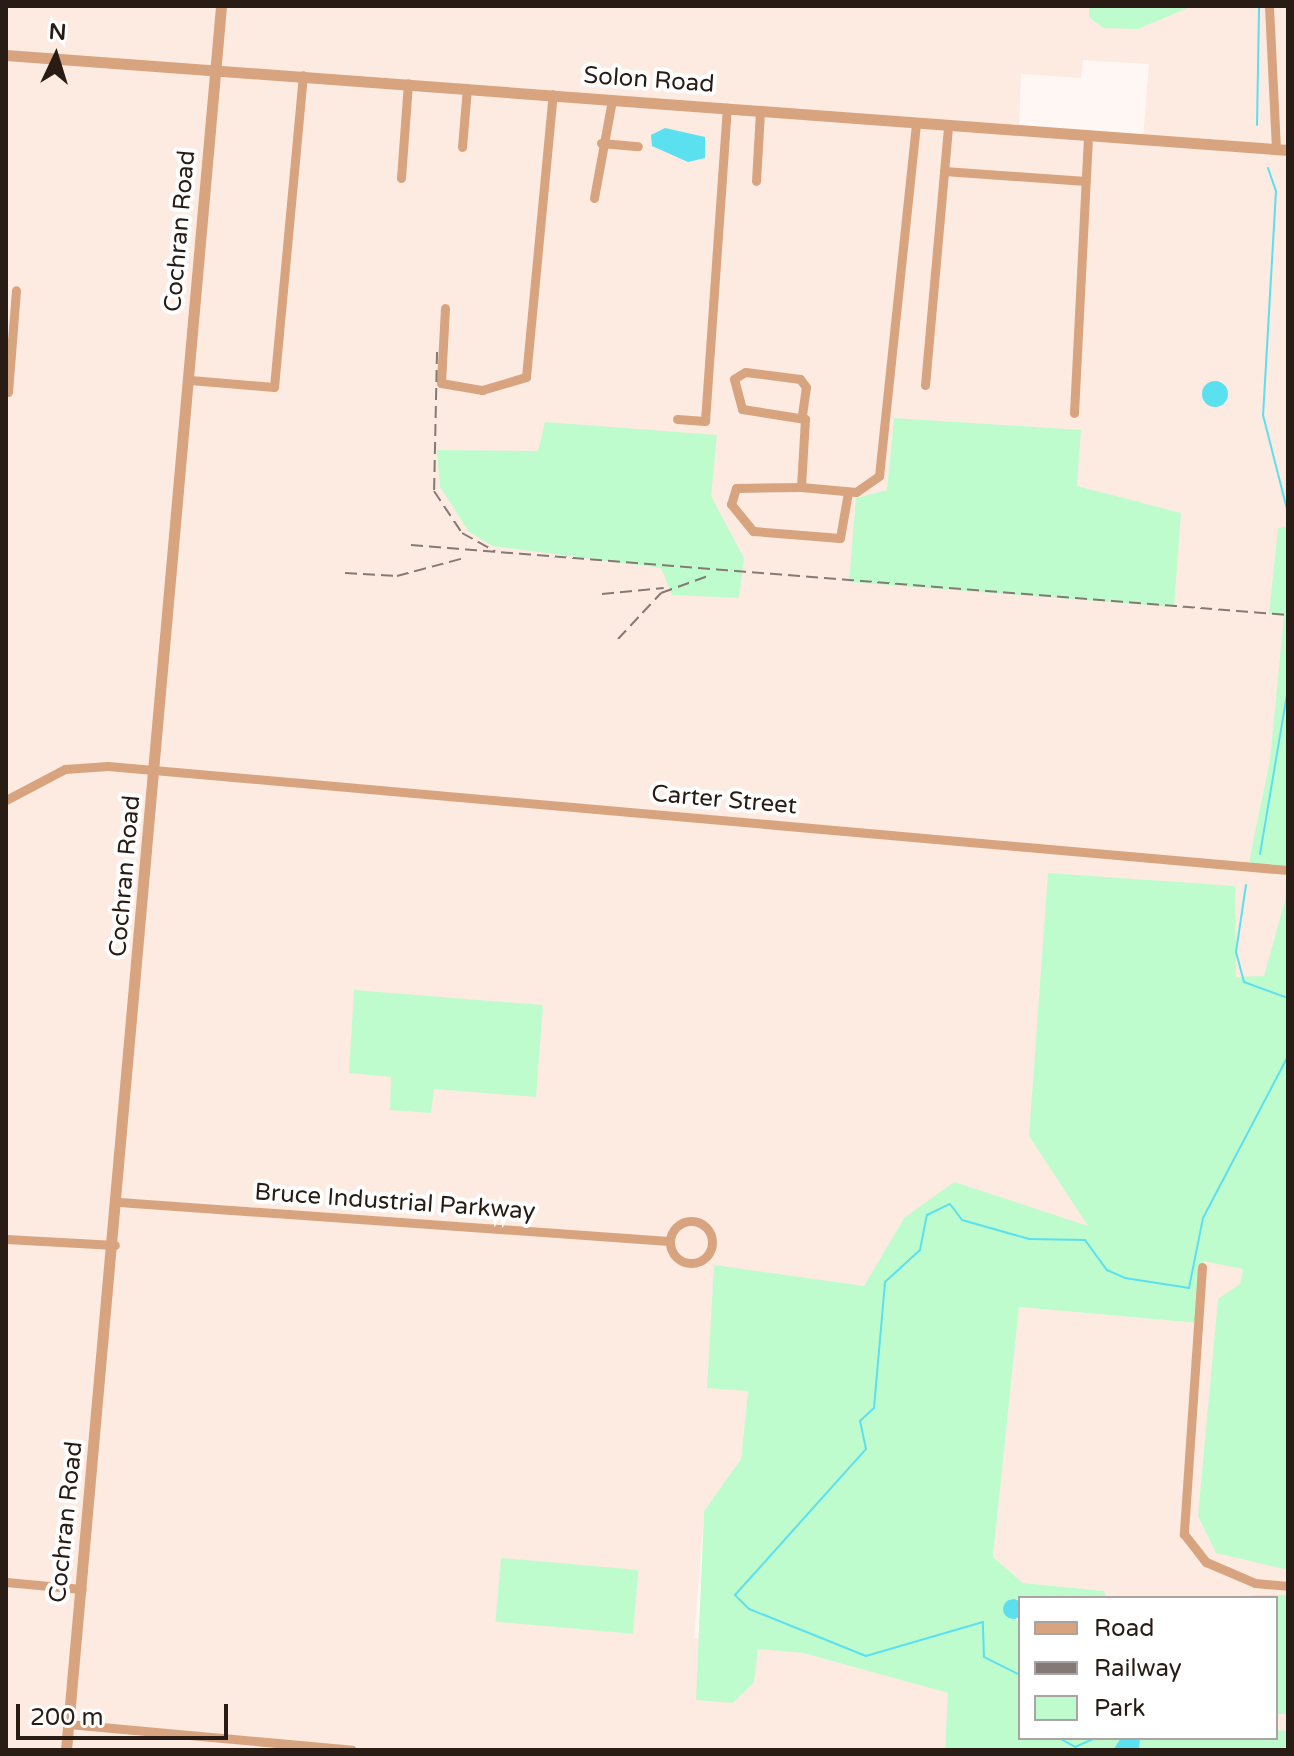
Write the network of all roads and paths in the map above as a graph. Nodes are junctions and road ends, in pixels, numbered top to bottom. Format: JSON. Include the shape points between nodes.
{"nodes":[{"id":1,"x":221,"y":6,"type":"edge"},
{"id":2,"x":1269,"y":6,"type":"edge"},
{"id":3,"x":6,"y":55,"type":"edge"},
{"id":4,"x":216,"y":68,"type":"junction"},
{"id":5,"x":303,"y":75,"type":"junction"},
{"id":6,"x":408,"y":83,"type":"junction"},
{"id":7,"x":467,"y":88,"type":"junction"},
{"id":8,"x":553,"y":94,"type":"junction"},
{"id":9,"x":612,"y":100,"type":"junction"},
{"id":10,"x":727,"y":108,"type":"junction"},
{"id":11,"x":760,"y":111,"type":"junction"},
{"id":12,"x":916,"y":123,"type":"junction"},
{"id":13,"x":948,"y":125,"type":"junction"},
{"id":14,"x":1088,"y":135,"type":"junction"},
{"id":15,"x":601,"y":143,"type":"junction"},
{"id":16,"x":638,"y":146,"type":"dead end"},
{"id":17,"x":462,"y":147,"type":"dead end"},
{"id":18,"x":1282,"y":150,"type":"edge"},
{"id":19,"x":944,"y":171,"type":"junction"},
{"id":20,"x":401,"y":178,"type":"dead end"},
{"id":21,"x":756,"y":181,"type":"dead end"},
{"id":22,"x":1086,"y":181,"type":"junction"},
{"id":23,"x":594,"y":198,"type":"dead end"},
{"id":24,"x":16,"y":290,"type":"dead end"},
{"id":25,"x":445,"y":308,"type":"dead end"},
{"id":26,"x":190,"y":380,"type":"junction"},
{"id":27,"x":925,"y":385,"type":"dead end"},
{"id":28,"x":8,"y":392,"type":"edge"},
{"id":29,"x":1074,"y":413,"type":"dead end"},
{"id":30,"x":802,"y":415,"type":"junction"},
{"id":31,"x":677,"y":419,"type":"dead end"},
{"id":32,"x":801,"y":487,"type":"junction"},
{"id":33,"x":848,"y":492,"type":"junction"},
{"id":34,"x":157,"y":770,"type":"junction"},
{"id":35,"x":6,"y":800,"type":"edge"},
{"id":36,"x":1288,"y":870,"type":"edge"},
{"id":37,"x":119,"y":1202,"type":"junction"},
{"id":38,"x":6,"y":1239,"type":"edge"},
{"id":39,"x":669,"y":1241,"type":"junction"},
{"id":40,"x":115,"y":1245,"type":"junction"},
{"id":41,"x":1202,"y":1267,"type":"dead end"},
{"id":42,"x":6,"y":1582,"type":"edge"},
{"id":43,"x":1288,"y":1586,"type":"edge"},
{"id":44,"x":82,"y":1589,"type":"junction"},
{"id":45,"x":68,"y":1724,"type":"junction"},
{"id":46,"x":66,"y":1750,"type":"edge"},
{"id":47,"x":352,"y":1750,"type":"edge"}],
"edges":[{"from":1,"to":4,"type":"street","name":"Cochran Road"},
{"from":2,"to":18,"type":"street"},
{"from":3,"to":4,"type":"street","name":"Solon Road"},
{"from":4,"to":5,"type":"street","name":"Solon Road"},
{"from":4,"to":26,"type":"street","name":"Cochran Road"},
{"from":5,"to":6,"type":"street","name":"Solon Road"},
{"from":5,"to":26,"type":"street","via":[[274,387]]},
{"from":6,"to":7,"type":"street","name":"Solon Road"},
{"from":6,"to":20,"type":"street"},
{"from":7,"to":8,"type":"street","name":"Solon Road"},
{"from":7,"to":17,"type":"street"},
{"from":8,"to":9,"type":"street","name":"Solon Road"},
{"from":8,"to":25,"type":"street","via":[[526,377],[482,390],[441,383]]},
{"from":9,"to":10,"type":"street","name":"Solon Road"},
{"from":9,"to":15,"type":"street"},
{"from":10,"to":11,"type":"street","name":"Solon Road"},
{"from":10,"to":31,"type":"street","via":[[705,421]]},
{"from":11,"to":12,"type":"street","name":"Solon Road"},
{"from":11,"to":21,"type":"street"},
{"from":12,"to":13,"type":"street","name":"Solon Road"},
{"from":12,"to":33,"type":"street","via":[[879,476]]},
{"from":13,"to":14,"type":"street","name":"Solon Road"},
{"from":13,"to":19,"type":"street"},
{"from":14,"to":18,"type":"street","name":"Solon Road"},
{"from":14,"to":22,"type":"street"},
{"from":15,"to":16,"type":"street"},
{"from":15,"to":23,"type":"street"},
{"from":19,"to":22,"type":"street"},
{"from":19,"to":27,"type":"street"},
{"from":22,"to":29,"type":"street"},
{"from":24,"to":28,"type":"street"},
{"from":26,"to":34,"type":"street","name":"Cochran Road"},
{"from":30,"to":30,"type":"street","via":[[742,409],[734,379],[745,372],[800,379],[806,387]]},
{"from":30,"to":32,"type":"street"},
{"from":32,"to":33,"type":"street"},
{"from":32,"to":33,"type":"street","via":[[736,488],[731,504],[753,531],[840,538]]},
{"from":34,"to":35,"type":"street","name":"Carter Street","via":[[65,769]]},
{"from":34,"to":36,"type":"street","name":"Carter Street"},
{"from":34,"to":37,"type":"street","name":"Cochran Road"},
{"from":37,"to":39,"type":"street","name":"Bruce Industrial Parkway"},
{"from":37,"to":40,"type":"street","name":"Cochran Road"},
{"from":38,"to":40,"type":"street"},
{"from":39,"to":39,"type":"street","name":"Bruce Industrial Parkway","via":[[688,1263],[702,1260],[712,1242],[707,1228],[687,1221]]},
{"from":40,"to":44,"type":"street","name":"Cochran Road"},
{"from":41,"to":43,"type":"street","via":[[1184,1534],[1206,1562],[1255,1583]]},
{"from":42,"to":44,"type":"street"},
{"from":44,"to":45,"type":"street","name":"Cochran Road"},
{"from":45,"to":46,"type":"street","name":"Cochran Road"},
{"from":45,"to":47,"type":"street"}]}
